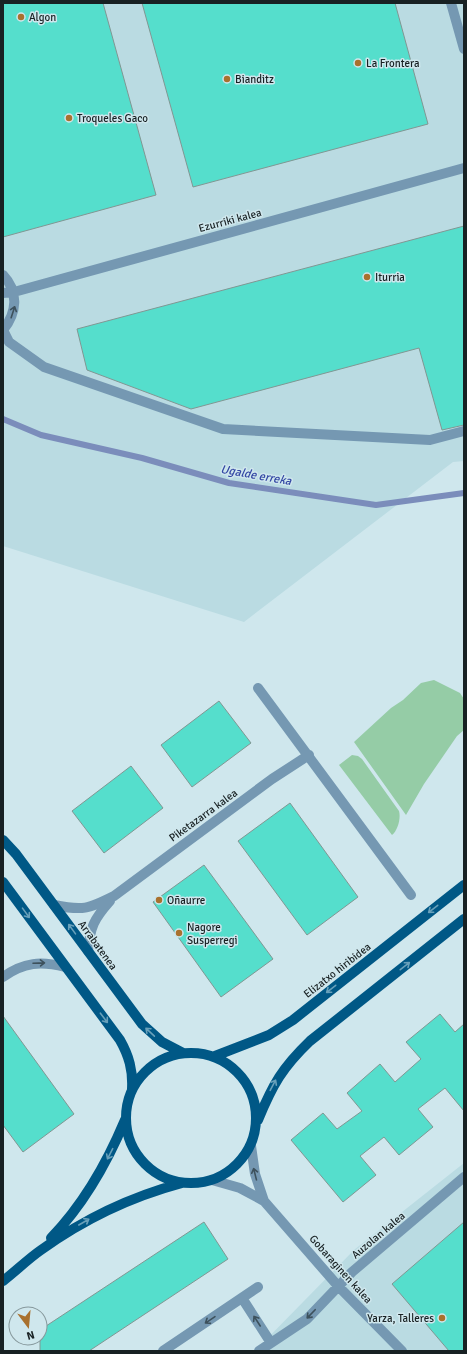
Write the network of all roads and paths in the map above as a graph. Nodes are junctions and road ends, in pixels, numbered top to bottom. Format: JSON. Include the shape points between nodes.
{"nodes":[{"id":1,"x":451,"y":3,"type":"edge"},
{"id":2,"x":464,"y":50,"type":"edge"},
{"id":3,"x":464,"y":168,"type":"edge"},
{"id":4,"x":3,"y":275,"type":"edge"},
{"id":5,"x":14,"y":292,"type":"junction"},
{"id":6,"x":3,"y":293,"type":"edge"},
{"id":7,"x":3,"y":330,"type":"edge"},
{"id":8,"x":464,"y":431,"type":"edge"},
{"id":9,"x":258,"y":688,"type":"dead end"},
{"id":10,"x":309,"y":755,"type":"junction"},
{"id":11,"x":3,"y":840,"type":"edge"},
{"id":12,"x":3,"y":882,"type":"edge"},
{"id":13,"x":464,"y":885,"type":"edge"},
{"id":14,"x":411,"y":895,"type":"dead end"},
{"id":15,"x":114,"y":896,"type":"junction"},
{"id":16,"x":54,"y":905,"type":"junction"},
{"id":17,"x":464,"y":919,"type":"edge"},
{"id":18,"x":88,"y":951,"type":"junction"},
{"id":19,"x":65,"y":967,"type":"junction"},
{"id":20,"x":3,"y":977,"type":"edge"},
{"id":21,"x":183,"y":1053,"type":"junction"},
{"id":22,"x":215,"y":1056,"type":"junction"},
{"id":23,"x":131,"y":1091,"type":"junction"},
{"id":24,"x":126,"y":1119,"type":"junction"},
{"id":25,"x":257,"y":1121,"type":"junction"},
{"id":26,"x":251,"y":1146,"type":"junction"},
{"id":27,"x":464,"y":1177,"type":"edge"},
{"id":28,"x":212,"y":1180,"type":"junction"},
{"id":29,"x":184,"y":1183,"type":"junction"},
{"id":30,"x":264,"y":1201,"type":"junction"},
{"id":31,"x":39,"y":1251,"type":"junction"},
{"id":32,"x":3,"y":1281,"type":"edge"},
{"id":33,"x":338,"y":1286,"type":"junction"},
{"id":34,"x":258,"y":1287,"type":"dead end"},
{"id":35,"x":242,"y":1298,"type":"junction"},
{"id":36,"x":271,"y":1343,"type":"junction"},
{"id":37,"x":162,"y":1351,"type":"edge"},
{"id":38,"x":259,"y":1351,"type":"edge"},
{"id":39,"x":402,"y":1351,"type":"edge"}],
"edges":[{"from":1,"to":2,"type":"street"},
{"from":3,"to":5,"type":"street","name":"Ezurriki kalea"},
{"from":4,"to":5,"type":"street"},
{"from":5,"to":6,"type":"street","name":"Ezurriki kalea"},
{"from":7,"to":5,"type":"street","one_way":true,"via":[[14,312]]},
{"from":7,"to":8,"type":"street","via":[[9,342],[44,367],[222,429],[430,440]]},
{"from":9,"to":10,"type":"street"},
{"from":10,"to":14,"type":"street"},
{"from":10,"to":15,"type":"street","name":"Piketazarra kalea","via":[[272,779]]},
{"from":11,"to":16,"type":"main road","name":"Arrabatenea"},
{"from":12,"to":19,"type":"main road","one_way":true},
{"from":13,"to":22,"type":"main road","name":"Elizatxo hiribidea","one_way":true,"via":[[293,1020],[269,1035]]},
{"from":15,"to":16,"type":"street","name":"Piketazarra kalea","via":[[90,908],[74,909]]},
{"from":15,"to":18,"type":"street","name":"Piketazarra kalea","via":[[96,916],[89,931]]},
{"from":18,"to":16,"type":"main road","name":"Arrabatenea","one_way":true},
{"from":25,"to":17,"type":"main road","one_way":true,"via":[[278,1076],[292,1058]]},
{"from":21,"to":18,"type":"main road","name":"Arrabatenea","one_way":true,"via":[[162,1042],[142,1024]]},
{"from":20,"to":19,"type":"street","one_way":true,"via":[[14,969],[33,963],[46,962]]},
{"from":19,"to":23,"type":"main road","one_way":true,"via":[[127,1052],[131,1066]]},
{"from":21,"to":22,"type":"main road","via":[[199,1052]]},
{"from":21,"to":23,"type":"main road","via":[[170,1056],[147,1070]]},
{"from":22,"to":25,"type":"main road","via":[[230,1064],[242,1075],[251,1089]]},
{"from":23,"to":24,"type":"main road"},
{"from":24,"to":29,"type":"main road","via":[[129,1139],[146,1166],[164,1177]]},
{"from":24,"to":31,"type":"main road","one_way":true,"via":[[90,1189],[75,1211]]},
{"from":25,"to":26,"type":"main road"},
{"from":26,"to":28,"type":"main road","via":[[235,1167]]},
{"from":30,"to":26,"type":"street","name":"Gobaraginen kalea","one_way":true,"via":[[255,1174]]},
{"from":27,"to":33,"type":"street","name":"Auzolan kalea"},
{"from":28,"to":29,"type":"main road"},
{"from":28,"to":30,"type":"street","name":"Gobaraginen kalea","via":[[240,1188]]},
{"from":31,"to":29,"type":"main road","one_way":true,"via":[[108,1209]]},
{"from":30,"to":33,"type":"street","name":"Gobaraginen kalea"},
{"from":31,"to":32,"type":"main road"},
{"from":33,"to":36,"type":"street","name":"Auzolan kalea","one_way":true,"via":[[307,1319]]},
{"from":33,"to":39,"type":"street","name":"Gobaraginen kalea"},
{"from":34,"to":35,"type":"street"},
{"from":36,"to":35,"type":"street","one_way":true},
{"from":35,"to":37,"type":"street","one_way":true},
{"from":36,"to":38,"type":"street","name":"Auzolan kalea"}]}
